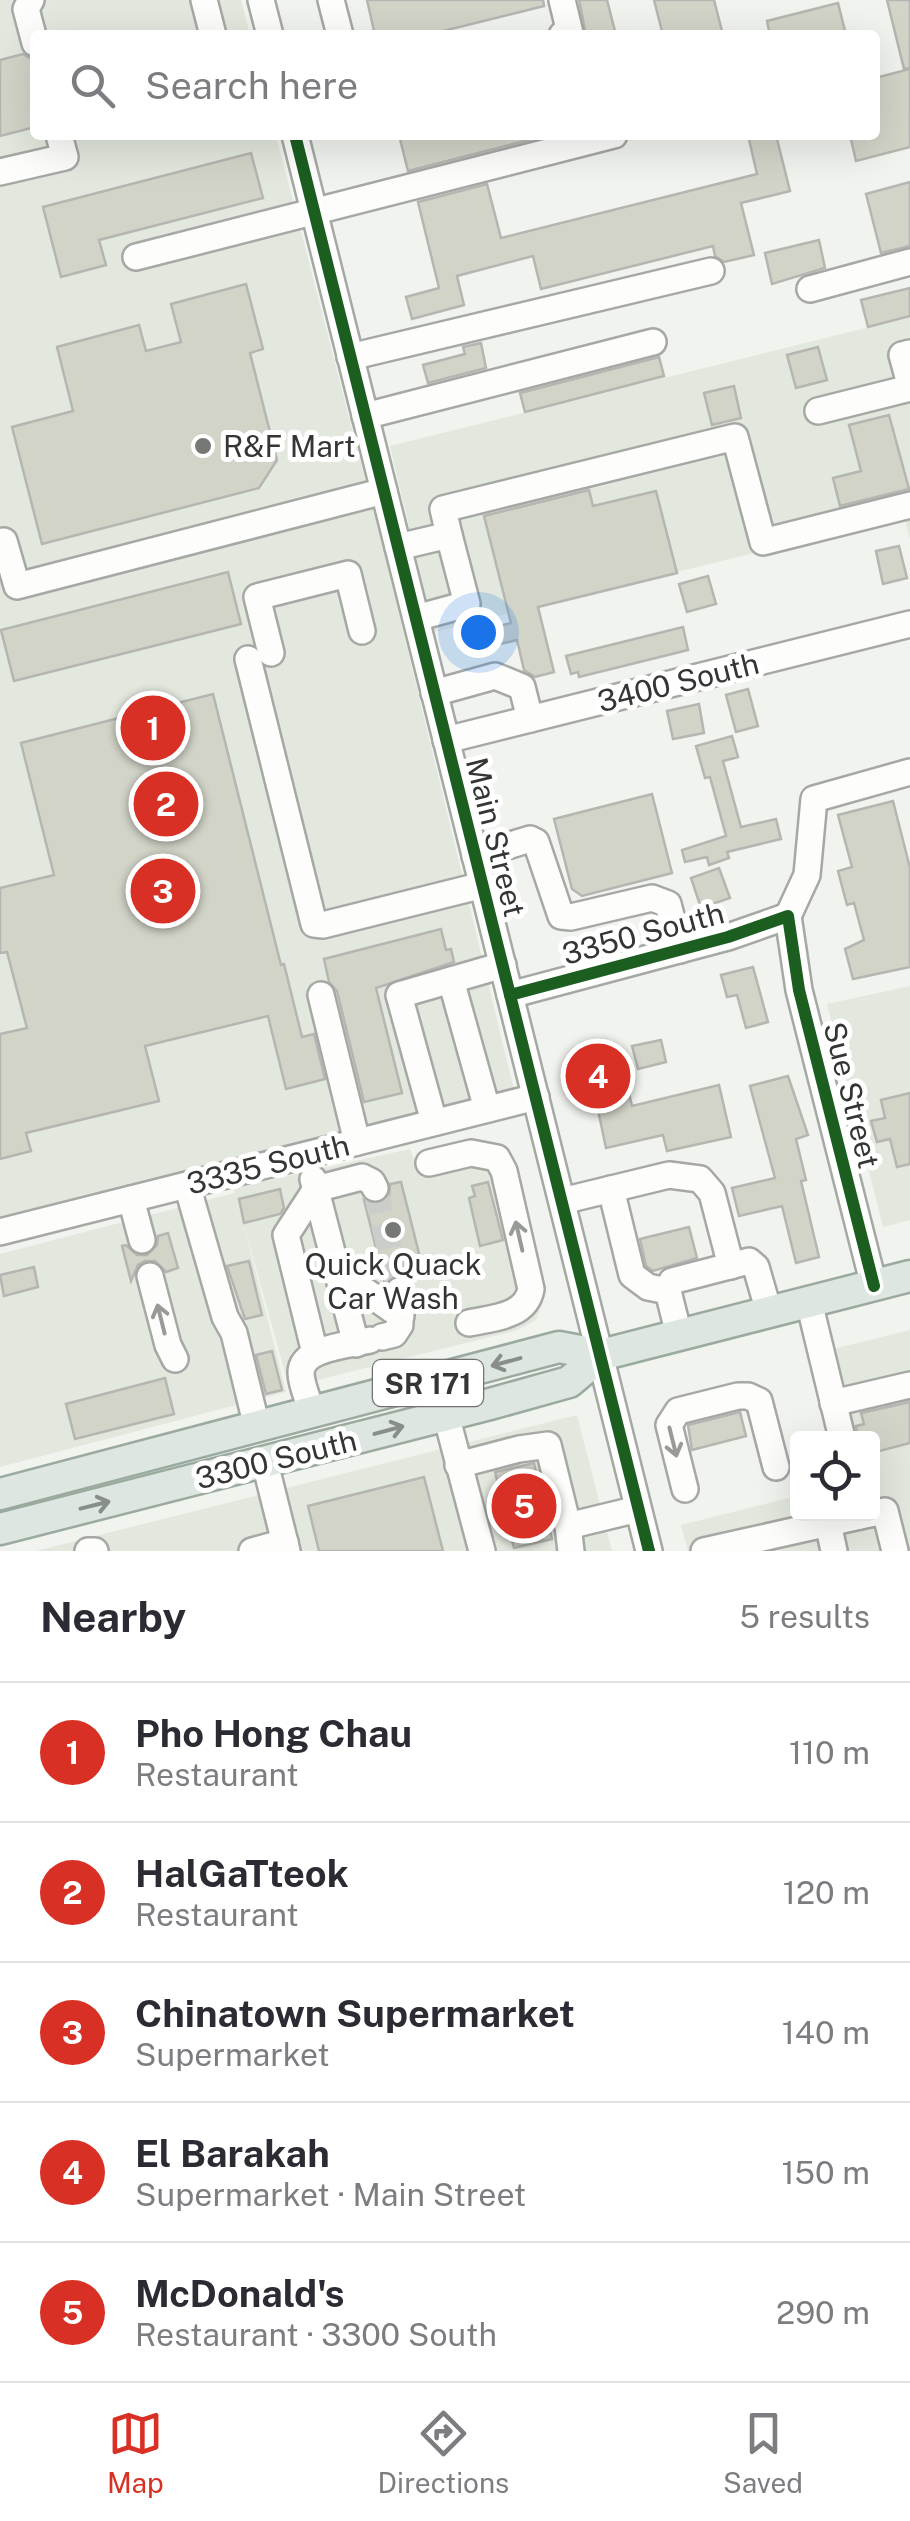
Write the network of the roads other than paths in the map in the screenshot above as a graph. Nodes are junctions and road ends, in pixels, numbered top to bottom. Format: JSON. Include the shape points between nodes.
{"nodes":[{"id":1,"x":31,"y":0,"type":"edge"},
{"id":2,"x":204,"y":0,"type":"edge"},
{"id":3,"x":261,"y":0,"type":"edge"},
{"id":4,"x":332,"y":0,"type":"edge"},
{"id":5,"x":562,"y":0,"type":"edge"},
{"id":6,"x":32,"y":30,"type":"edge"},
{"id":7,"x":212,"y":30,"type":"edge"},
{"id":8,"x":269,"y":30,"type":"edge"},
{"id":9,"x":339,"y":30,"type":"edge"},
{"id":10,"x":569,"y":30,"type":"edge"},
{"id":11,"x":60,"y":140,"type":"edge"},
{"id":12,"x":295,"y":140,"type":"edge"},
{"id":13,"x":594,"y":140,"type":"edge"},
{"id":14,"x":0,"y":172,"type":"edge"},
{"id":15,"x":314,"y":210,"type":"junction"},
{"id":16,"x":136,"y":257,"type":"dead end"},
{"id":17,"x":910,"y":262,"type":"edge"},
{"id":18,"x":711,"y":271,"type":"dead end"},
{"id":19,"x":810,"y":288,"type":"dead end"},
{"id":20,"x":652,"y":342,"type":"dead end"},
{"id":21,"x":910,"y":353,"type":"edge"},
{"id":22,"x":350,"y":357,"type":"junction"},
{"id":23,"x":910,"y":386,"type":"edge"},
{"id":24,"x":818,"y":412,"type":"dead end"},
{"id":25,"x":365,"y":416,"type":"junction"},
{"id":26,"x":384,"y":492,"type":"junction"},
{"id":27,"x":910,"y":505,"type":"edge"},
{"id":28,"x":449,"y":535,"type":"junction"},
{"id":29,"x":1,"y":536,"type":"edge"},
{"id":30,"x":398,"y":547,"type":"junction"},
{"id":31,"x":416,"y":618,"type":"junction"},
{"id":32,"x":910,"y":624,"type":"edge"},
{"id":33,"x":362,"y":631,"type":"dead end"},
{"id":34,"x":434,"y":693,"type":"junction"},
{"id":35,"x":530,"y":718,"type":"junction"},
{"id":36,"x":446,"y":740,"type":"junction"},
{"id":37,"x":910,"y":772,"type":"edge"},
{"id":38,"x":475,"y":856,"type":"junction"},
{"id":39,"x":483,"y":885,"type":"junction"},
{"id":40,"x":788,"y":916,"type":"junction"},
{"id":41,"x":680,"y":950,"type":"junction"},
{"id":42,"x":503,"y":965,"type":"junction"},
{"id":43,"x":451,"y":980,"type":"junction"},
{"id":44,"x":510,"y":995,"type":"junction"},
{"id":45,"x":321,"y":996,"type":"dead end"},
{"id":46,"x":536,"y":1097,"type":"junction"},
{"id":47,"x":487,"y":1109,"type":"junction"},
{"id":48,"x":434,"y":1122,"type":"junction"},
{"id":49,"x":357,"y":1142,"type":"junction"},
{"id":50,"x":307,"y":1154,"type":"junction"},
{"id":51,"x":429,"y":1163,"type":"dead end"},
{"id":52,"x":187,"y":1185,"type":"junction"},
{"id":53,"x":375,"y":1188,"type":"dead end"},
{"id":54,"x":316,"y":1189,"type":"junction"},
{"id":55,"x":611,"y":1189,"type":"junction"},
{"id":56,"x":131,"y":1199,"type":"junction"},
{"id":57,"x":562,"y":1201,"type":"junction"},
{"id":58,"x":0,"y":1232,"type":"edge"},
{"id":59,"x":142,"y":1240,"type":"dead end"},
{"id":60,"x":744,"y":1266,"type":"junction"},
{"id":61,"x":338,"y":1272,"type":"junction"},
{"id":62,"x":150,"y":1276,"type":"dead end"},
{"id":63,"x":910,"y":1276,"type":"edge"},
{"id":64,"x":874,"y":1286,"type":"junction"},
{"id":65,"x":668,"y":1291,"type":"junction"},
{"id":66,"x":809,"y":1302,"type":"junction"},
{"id":67,"x":769,"y":1312,"type":"junction"},
{"id":68,"x":469,"y":1324,"type":"dead end"},
{"id":69,"x":679,"y":1335,"type":"junction"},
{"id":70,"x":369,"y":1340,"type":"junction"},
{"id":71,"x":315,"y":1353,"type":"junction"},
{"id":72,"x":601,"y":1356,"type":"junction"},
{"id":73,"x":176,"y":1360,"type":"dead end"},
{"id":74,"x":910,"y":1385,"type":"edge"},
{"id":75,"x":833,"y":1403,"type":"junction"},
{"id":76,"x":312,"y":1413,"type":"junction"},
{"id":77,"x":446,"y":1415,"type":"junction"},
{"id":78,"x":256,"y":1427,"type":"junction"},
{"id":79,"x":840,"y":1431,"type":"edge"},
{"id":80,"x":265,"y":1463,"type":"junction"},
{"id":81,"x":458,"y":1465,"type":"junction"},
{"id":82,"x":776,"y":1467,"type":"dead end"},
{"id":83,"x":685,"y":1490,"type":"dead end"},
{"id":84,"x":0,"y":1494,"type":"edge"},
{"id":85,"x":638,"y":1509,"type":"junction"},
{"id":86,"x":880,"y":1512,"type":"edge"},
{"id":87,"x":839,"y":1521,"type":"edge"},
{"id":88,"x":828,"y":1524,"type":"junction"},
{"id":89,"x":0,"y":1529,"type":"edge"},
{"id":90,"x":570,"y":1538,"type":"edge"},
{"id":91,"x":764,"y":1545,"type":"edge"},
{"id":92,"x":286,"y":1546,"type":"edge"},
{"id":93,"x":88,"y":1551,"type":"edge"},
{"id":94,"x":96,"y":1551,"type":"edge"},
{"id":95,"x":252,"y":1551,"type":"edge"},
{"id":96,"x":482,"y":1551,"type":"edge"},
{"id":97,"x":582,"y":1551,"type":"edge"},
{"id":98,"x":649,"y":1551,"type":"edge"},
{"id":99,"x":704,"y":1551,"type":"edge"},
{"id":100,"x":834,"y":1551,"type":"edge"},
{"id":101,"x":895,"y":1551,"type":"edge"}],
"edges":[{"from":1,"to":6,"type":"street","via":[[26,9]]},
{"from":2,"to":7,"type":"street"},
{"from":3,"to":8,"type":"street"},
{"from":4,"to":9,"type":"street"},
{"from":5,"to":10,"type":"street"},
{"from":11,"to":14,"type":"street","via":[[64,157]]},
{"from":12,"to":15,"type":"street","name":"Main Street"},
{"from":13,"to":15,"type":"street"},
{"from":15,"to":16,"type":"street"},
{"from":15,"to":22,"type":"street","name":"Main Street"},
{"from":17,"to":19,"type":"street"},
{"from":18,"to":22,"type":"street"},
{"from":20,"to":25,"type":"street"},
{"from":21,"to":23,"type":"street","via":[[902,355]]},
{"from":22,"to":25,"type":"street","name":"Main Street"},
{"from":23,"to":24,"type":"street"},
{"from":25,"to":26,"type":"street","name":"Main Street"},
{"from":26,"to":29,"type":"street","via":[[17,586]]},
{"from":26,"to":30,"type":"street","name":"Main Street"},
{"from":27,"to":28,"type":"street","via":[[763,542],[734,437],[443,508]]},
{"from":28,"to":30,"type":"street"},
{"from":28,"to":31,"type":"street","via":[[467,604]]},
{"from":30,"to":31,"type":"street","name":"Main Street"},
{"from":31,"to":34,"type":"street","name":"Main Street"},
{"from":32,"to":35,"type":"street","name":"3400 South"},
{"from":33,"to":39,"type":"street","via":[[348,574],[257,597],[260,656],[314,924]]},
{"from":34,"to":35,"type":"street","via":[[495,676],[522,688]]},
{"from":34,"to":36,"type":"street","name":"Main Street"},
{"from":35,"to":36,"type":"street","name":"3400 South"},
{"from":36,"to":38,"type":"street","name":"Main Street"},
{"from":37,"to":40,"type":"street","via":[[814,800],[807,875]]},
{"from":38,"to":39,"type":"street","name":"Main Street"},
{"from":38,"to":41,"type":"street","via":[[530,839],[562,916],[662,900]]},
{"from":39,"to":42,"type":"street","name":"Main Street"},
{"from":40,"to":41,"type":"street","name":"3350 South"},
{"from":40,"to":64,"type":"street","name":"Sue Street","via":[[799,990]]},
{"from":41,"to":44,"type":"street","name":"3350 South"},
{"from":42,"to":43,"type":"street"},
{"from":42,"to":44,"type":"street","name":"Main Street"},
{"from":43,"to":47,"type":"street"},
{"from":43,"to":48,"type":"street","via":[[399,994]]},
{"from":44,"to":46,"type":"street","name":"Main Street"},
{"from":45,"to":49,"type":"street"},
{"from":46,"to":47,"type":"street","name":"3335 South"},
{"from":46,"to":57,"type":"street","name":"Main Street"},
{"from":47,"to":48,"type":"street","name":"3335 South"},
{"from":48,"to":49,"type":"street","name":"3335 South"},
{"from":49,"to":50,"type":"street","name":"3335 South"},
{"from":50,"to":52,"type":"street","name":"3335 South"},
{"from":50,"to":54,"type":"street"},
{"from":68,"to":51,"type":"street","one_way":true,"via":[[518,1310],[532,1289],[504,1170],[485,1153]]},
{"from":52,"to":56,"type":"street","name":"3335 South"},
{"from":52,"to":78,"type":"street"},
{"from":53,"to":54,"type":"street","via":[[362,1177]]},
{"from":54,"to":61,"type":"street"},
{"from":54,"to":71,"type":"street","via":[[286,1234]]},
{"from":55,"to":57,"type":"street"},
{"from":55,"to":60,"type":"street","via":[[669,1175],[700,1179]]},
{"from":55,"to":65,"type":"street","via":[[632,1276]]},
{"from":56,"to":58,"type":"street","name":"3335 South"},
{"from":56,"to":59,"type":"street"},
{"from":57,"to":72,"type":"street","name":"Main Street"},
{"from":60,"to":65,"type":"street","via":[[672,1280]]},
{"from":60,"to":67,"type":"street"},
{"from":61,"to":70,"type":"street"},
{"from":61,"to":70,"type":"street","via":[[400,1303],[394,1334]]},
{"from":73,"to":62,"type":"street","one_way":true},
{"from":63,"to":64,"type":"main road","name":"3300 South","number":"SR 171"},
{"from":64,"to":66,"type":"main road","name":"3300 South","number":"SR 171"},
{"from":65,"to":69,"type":"street"},
{"from":66,"to":67,"type":"main road","name":"3300 South","number":"SR 171"},
{"from":66,"to":75,"type":"street"},
{"from":67,"to":69,"type":"main road","name":"3300 South","number":"SR 171"},
{"from":69,"to":72,"type":"main road","name":"3300 South","number":"SR 171"},
{"from":70,"to":71,"type":"street"},
{"from":71,"to":76,"type":"street","via":[[301,1372]]},
{"from":72,"to":76,"type":"main road","name":"3300 South","number":"SR 171","one_way":true,"via":[[559,1347]]},
{"from":72,"to":77,"type":"main road","name":"3300 South","number":"SR 171","via":[[568,1382]]},
{"from":72,"to":85,"type":"street","name":"Main Street"},
{"from":74,"to":75,"type":"street"},
{"from":75,"to":79,"type":"street"},
{"from":76,"to":78,"type":"main road","name":"3300 South","number":"SR 171"},
{"from":80,"to":77,"type":"main road","name":"3300 South","number":"SR 171","one_way":true},
{"from":77,"to":81,"type":"street"},
{"from":78,"to":84,"type":"main road","name":"3300 South","number":"SR 171"},
{"from":89,"to":80,"type":"main road","name":"3300 South","number":"SR 171","one_way":true},
{"from":80,"to":92,"type":"street"},
{"from":81,"to":90,"type":"street","via":[[548,1446]]},
{"from":81,"to":96,"type":"street"},
{"from":82,"to":83,"type":"street","one_way":true,"via":[[758,1401],[738,1396],[678,1411],[669,1425]]},
{"from":85,"to":90,"type":"street"},
{"from":85,"to":98,"type":"street","name":"Main Street"},
{"from":86,"to":101,"type":"street","via":[[886,1511]]},
{"from":87,"to":88,"type":"street"},
{"from":88,"to":91,"type":"street"},
{"from":88,"to":100,"type":"street"},
{"from":90,"to":97,"type":"street","via":[[578,1538]]},
{"from":91,"to":99,"type":"street"},
{"from":92,"to":95,"type":"street"},
{"from":93,"to":94,"type":"street"}]}
